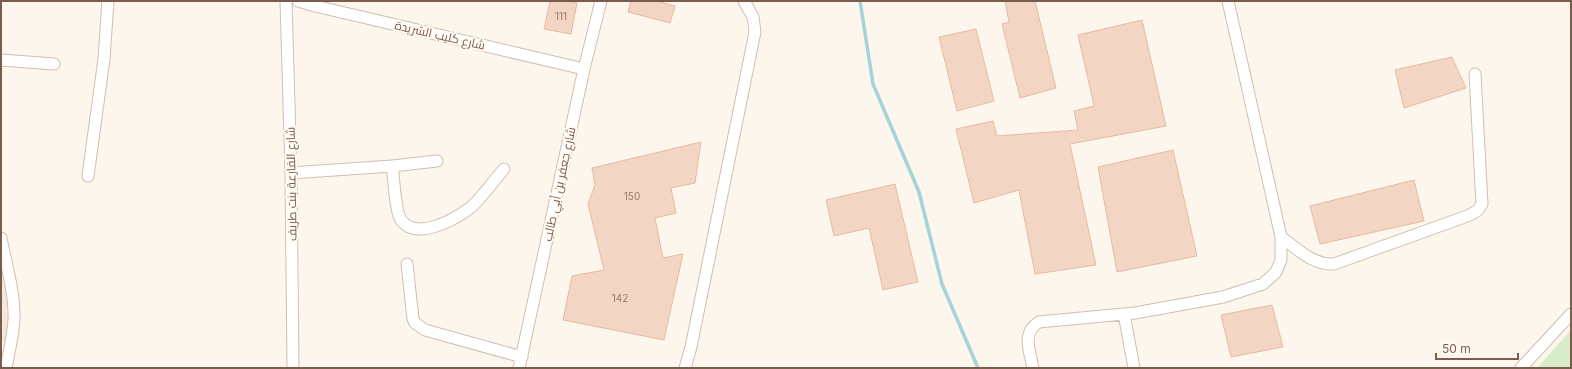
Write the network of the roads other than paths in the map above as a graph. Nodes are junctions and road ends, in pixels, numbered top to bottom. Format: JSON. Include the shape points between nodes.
{"nodes":[{"id":1,"x":108,"y":1,"type":"edge"},
{"id":2,"x":286,"y":1,"type":"edge"},
{"id":3,"x":298,"y":1,"type":"edge"},
{"id":4,"x":601,"y":1,"type":"edge"},
{"id":5,"x":744,"y":1,"type":"edge"},
{"id":6,"x":1228,"y":1,"type":"edge"},
{"id":7,"x":1,"y":60,"type":"edge"},
{"id":8,"x":54,"y":64,"type":"dead end"},
{"id":9,"x":584,"y":69,"type":"junction"},
{"id":10,"x":1475,"y":74,"type":"dead end"},
{"id":11,"x":437,"y":161,"type":"dead end"},
{"id":12,"x":392,"y":166,"type":"junction"},
{"id":13,"x":504,"y":169,"type":"dead end"},
{"id":14,"x":291,"y":173,"type":"junction"},
{"id":15,"x":88,"y":176,"type":"dead end"},
{"id":16,"x":1281,"y":237,"type":"junction"},
{"id":17,"x":1,"y":238,"type":"edge"},
{"id":18,"x":3,"y":260,"type":"edge"},
{"id":19,"x":407,"y":264,"type":"dead end"},
{"id":20,"x":1124,"y":314,"type":"junction"},
{"id":21,"x":1571,"y":314,"type":"edge"},
{"id":22,"x":522,"y":357,"type":"junction"},
{"id":23,"x":6,"y":368,"type":"edge"},
{"id":24,"x":293,"y":368,"type":"edge"},
{"id":25,"x":519,"y":368,"type":"edge"},
{"id":26,"x":685,"y":368,"type":"edge"},
{"id":27,"x":1033,"y":368,"type":"edge"},
{"id":28,"x":1134,"y":368,"type":"edge"},
{"id":29,"x":1521,"y":368,"type":"edge"}],
"edges":[{"from":1,"to":15,"type":"street","via":[[104,59]]},
{"from":2,"to":14,"type":"street","name":"شارع الفارعة بنت طريف"},
{"from":3,"to":9,"type":"street","name":"شارع كليب الشريدة"},
{"from":4,"to":9,"type":"street","name":"شارع جعفر بن أبي طالب"},
{"from":5,"to":26,"type":"street","via":[[753,17],[755,32]]},
{"from":6,"to":16,"type":"street"},
{"from":7,"to":8,"type":"street"},
{"from":9,"to":22,"type":"street","name":"شارع جعفر بن أبي طالب"},
{"from":10,"to":16,"type":"street","via":[[1482,204],[1478,210],[1334,264],[1315,262]]},
{"from":11,"to":12,"type":"street"},
{"from":12,"to":13,"type":"street","via":[[400,220],[414,230],[435,227],[455,218],[471,207]]},
{"from":12,"to":14,"type":"street"},
{"from":14,"to":24,"type":"street","name":"شارع الفارعة بنت طريف"},
{"from":16,"to":20,"type":"street","via":[[1281,260],[1276,272],[1263,284],[1223,297]]},
{"from":17,"to":18,"type":"street"},
{"from":18,"to":23,"type":"street","via":[[12,295],[14,319]]},
{"from":19,"to":22,"type":"street","via":[[415,323],[425,330]]},
{"from":20,"to":27,"type":"street","via":[[1039,322],[1029,330],[1027,338]]},
{"from":20,"to":28,"type":"street"},
{"from":21,"to":29,"type":"street"},
{"from":22,"to":25,"type":"street","name":"شارع جعفر بن أبي طالب"}]}
